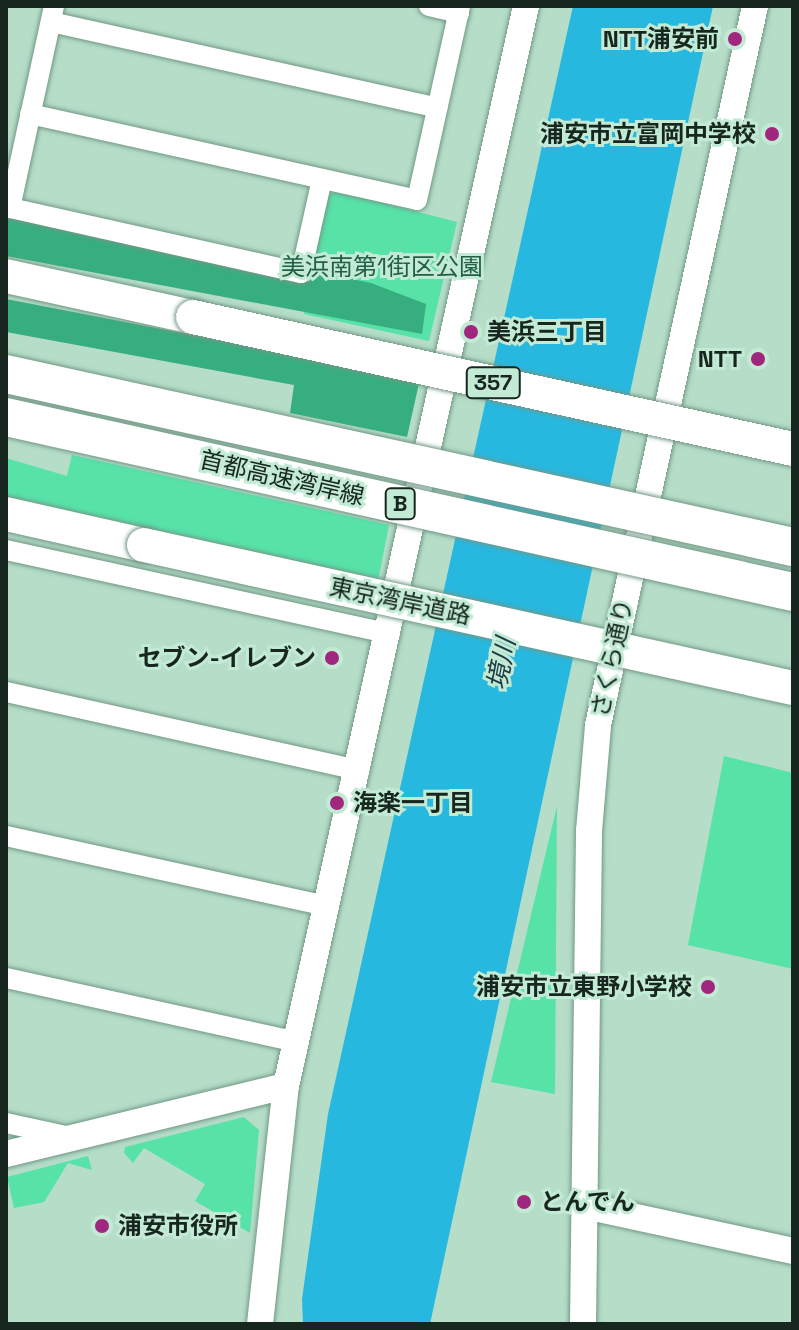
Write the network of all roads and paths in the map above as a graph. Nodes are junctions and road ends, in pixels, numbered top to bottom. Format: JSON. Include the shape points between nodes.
{"nodes":[{"id":1,"x":429,"y":6,"type":"edge"},
{"id":2,"x":526,"y":6,"type":"edge"},
{"id":3,"x":755,"y":6,"type":"edge"},
{"id":4,"x":459,"y":9,"type":"edge"},
{"id":5,"x":52,"y":14,"type":"edge"},
{"id":6,"x":438,"y":108,"type":"junction"},
{"id":7,"x":30,"y":114,"type":"junction"},
{"id":8,"x":322,"y":179,"type":"junction"},
{"id":9,"x":8,"y":208,"type":"edge"},
{"id":10,"x":6,"y":276,"type":"edge"},
{"id":11,"x":6,"y":374,"type":"edge"},
{"id":12,"x":6,"y":417,"type":"edge"},
{"id":13,"x":793,"y":449,"type":"edge"},
{"id":14,"x":6,"y":514,"type":"edge"},
{"id":15,"x":793,"y":547,"type":"edge"},
{"id":16,"x":6,"y":550,"type":"edge"},
{"id":17,"x":793,"y":592,"type":"edge"},
{"id":18,"x":390,"y":634,"type":"junction"},
{"id":19,"x":793,"y":688,"type":"edge"},
{"id":20,"x":6,"y":692,"type":"edge"},
{"id":21,"x":359,"y":770,"type":"junction"},
{"id":22,"x":6,"y":836,"type":"edge"},
{"id":23,"x":328,"y":906,"type":"junction"},
{"id":24,"x":6,"y":978,"type":"edge"},
{"id":25,"x":297,"y":1042,"type":"junction"},
{"id":26,"x":286,"y":1086,"type":"junction"},
{"id":27,"x":6,"y":1123,"type":"edge"},
{"id":28,"x":74,"y":1137,"type":"junction"},
{"id":29,"x":6,"y":1154,"type":"edge"},
{"id":30,"x":585,"y":1206,"type":"junction"},
{"id":31,"x":793,"y":1251,"type":"edge"},
{"id":32,"x":260,"y":1324,"type":"edge"},
{"id":33,"x":583,"y":1324,"type":"edge"}],
"edges":[{"from":1,"to":4,"type":"street"},
{"from":2,"to":18,"type":"street"},
{"from":3,"to":30,"type":"street","name":"さくら通り","via":[[598,725],[589,831]]},
{"from":4,"to":6,"type":"street"},
{"from":5,"to":6,"type":"street"},
{"from":5,"to":7,"type":"street"},
{"from":6,"to":8,"type":"street","via":[[417,200]]},
{"from":7,"to":8,"type":"street"},
{"from":7,"to":9,"type":"street"},
{"from":8,"to":9,"type":"street","via":[[301,273]]},
{"from":10,"to":13,"type":"highway","number":"357","bridge":true},
{"from":11,"to":15,"type":"highway","name":"首都高速湾岸線","number":"B","bridge":true},
{"from":12,"to":17,"type":"highway","name":"首都高速湾岸線","number":"B","bridge":true},
{"from":14,"to":19,"type":"highway","name":"東京湾岸道路","bridge":true},
{"from":16,"to":18,"type":"street"},
{"from":18,"to":21,"type":"street"},
{"from":20,"to":21,"type":"street"},
{"from":21,"to":23,"type":"street"},
{"from":22,"to":23,"type":"street"},
{"from":23,"to":25,"type":"street"},
{"from":24,"to":25,"type":"street"},
{"from":25,"to":26,"type":"street"},
{"from":26,"to":28,"type":"street"},
{"from":26,"to":32,"type":"street"},
{"from":27,"to":28,"type":"street"},
{"from":28,"to":29,"type":"street"},
{"from":30,"to":31,"type":"street"},
{"from":30,"to":33,"type":"street","name":"さくら通り"}]}
